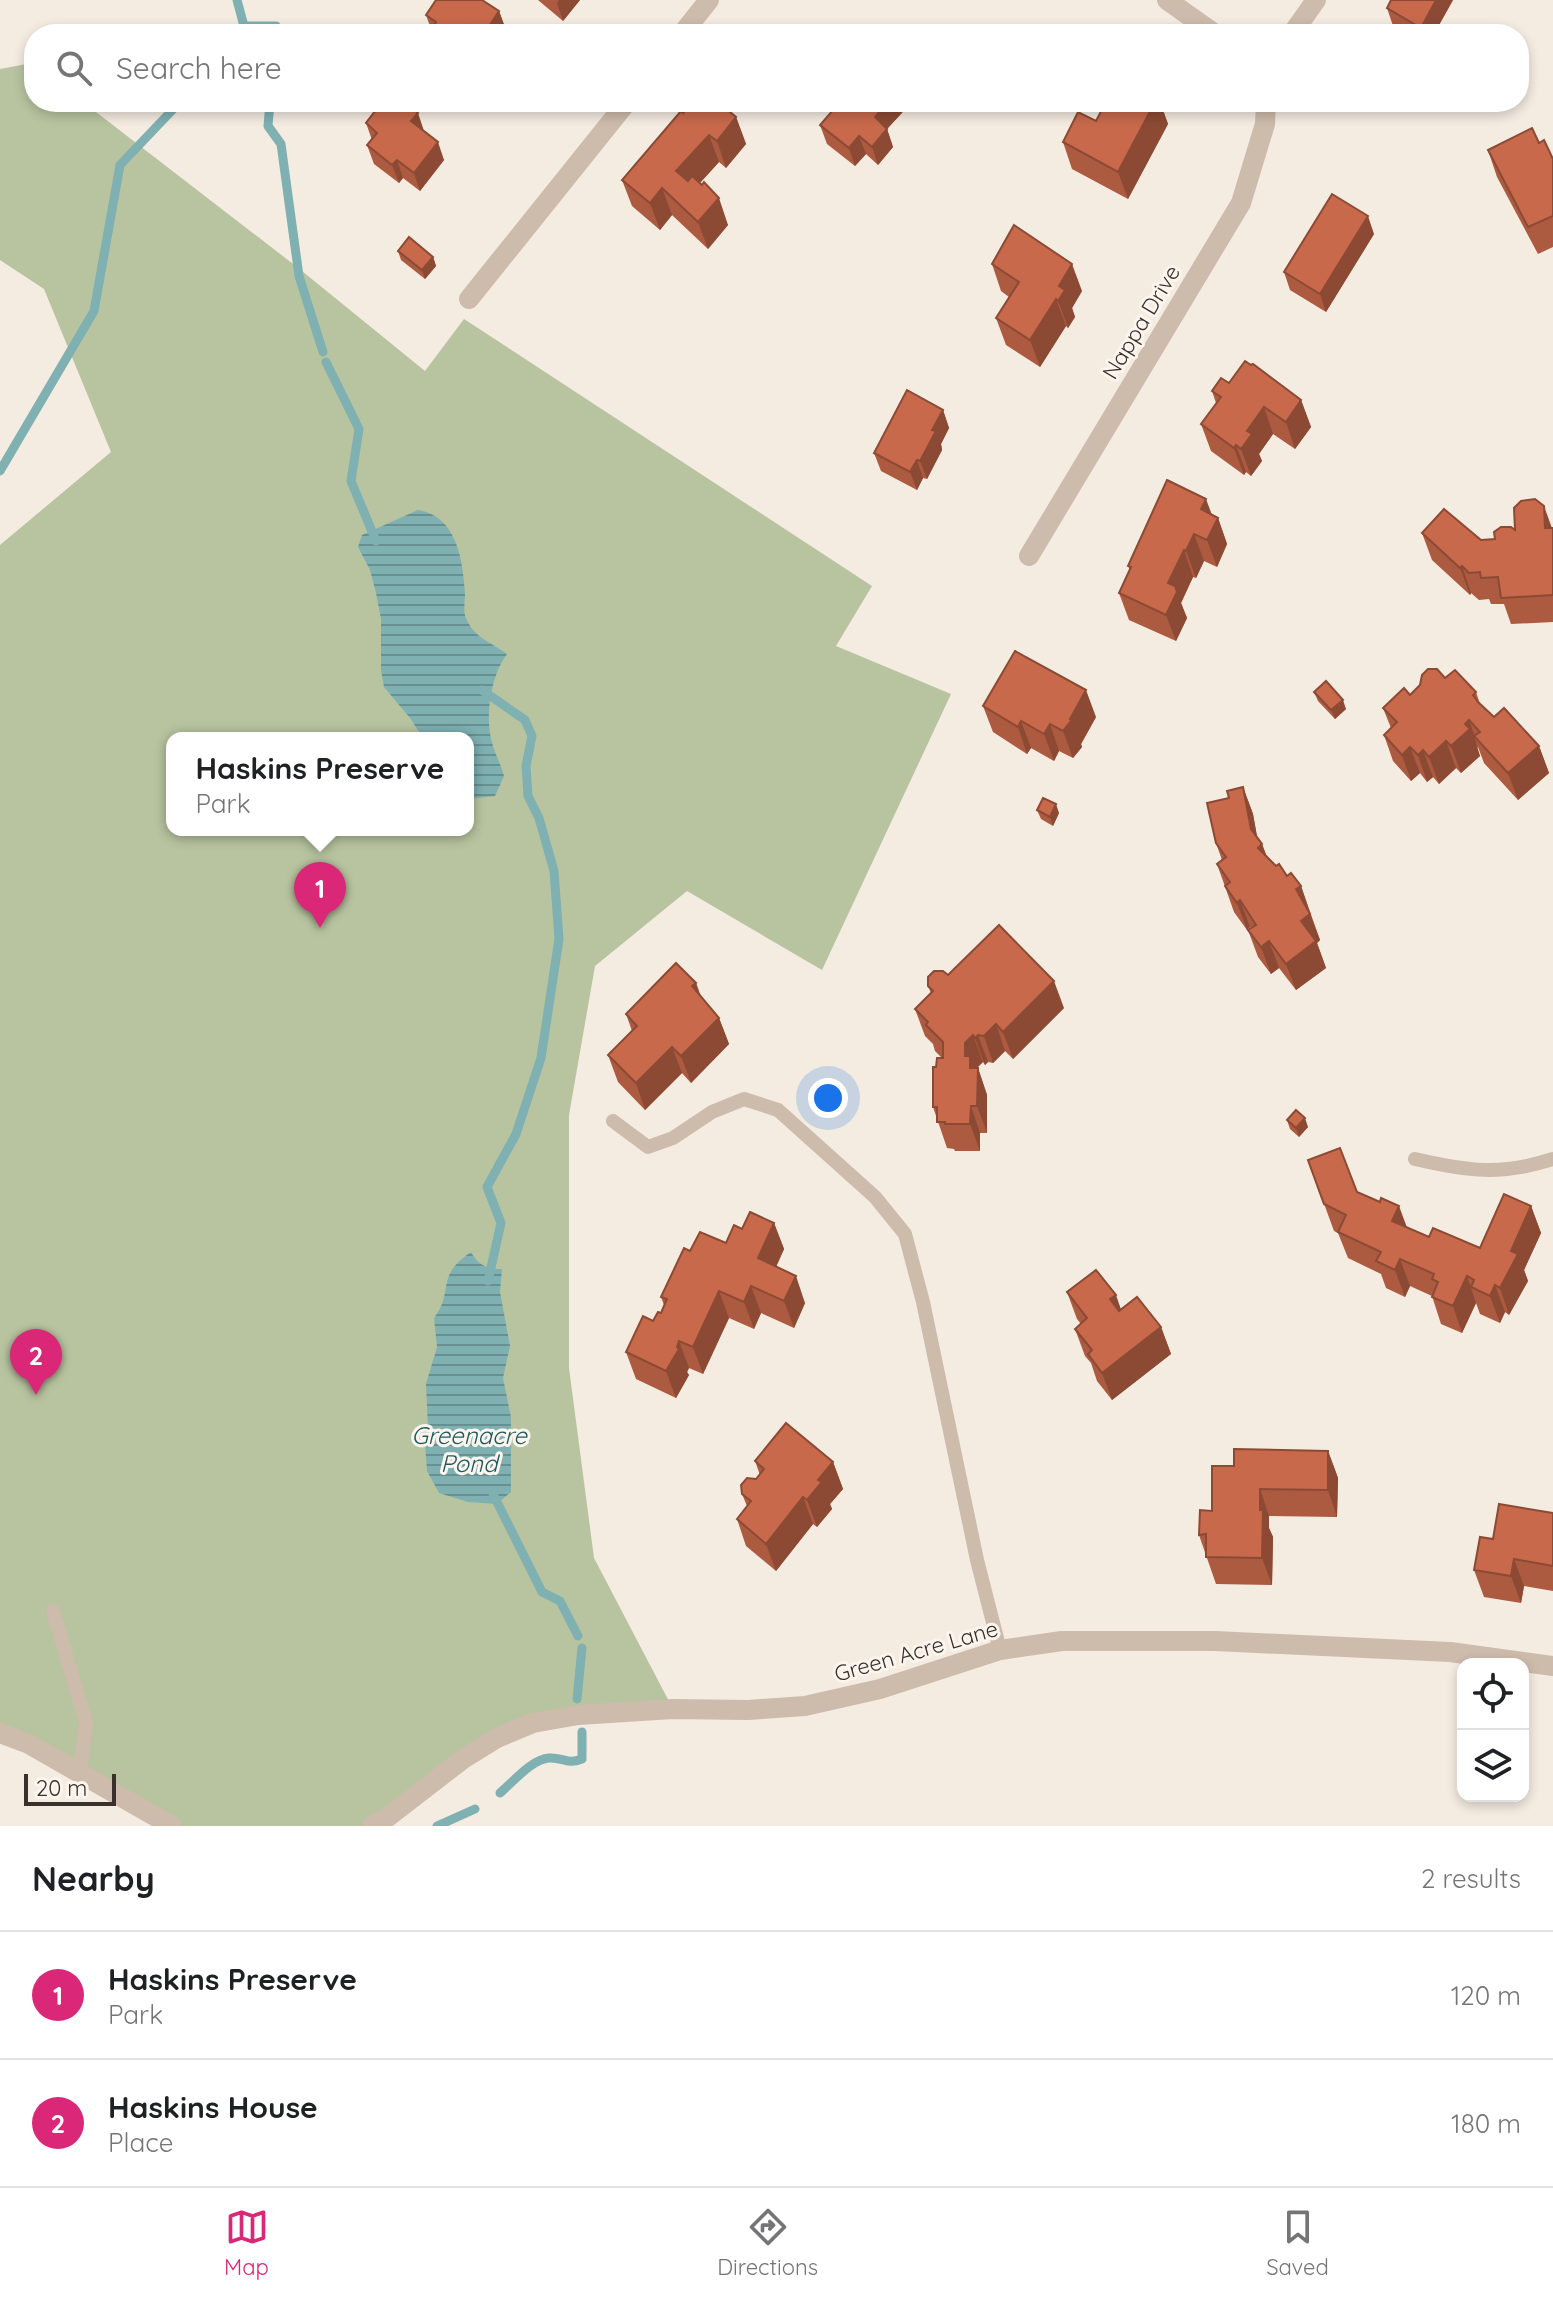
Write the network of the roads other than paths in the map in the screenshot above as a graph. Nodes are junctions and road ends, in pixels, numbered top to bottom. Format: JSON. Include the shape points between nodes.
{"nodes":[{"id":1,"x":709,"y":0,"type":"edge"},
{"id":2,"x":1167,"y":0,"type":"edge"},
{"id":3,"x":1316,"y":0,"type":"edge"},
{"id":4,"x":690,"y":24,"type":"edge"},
{"id":5,"x":1201,"y":24,"type":"edge"},
{"id":6,"x":1299,"y":24,"type":"edge"},
{"id":7,"x":619,"y":112,"type":"edge"},
{"id":8,"x":1266,"y":112,"type":"edge"},
{"id":9,"x":469,"y":299,"type":"dead end"},
{"id":10,"x":1029,"y":556,"type":"dead end"},
{"id":11,"x":613,"y":1121,"type":"dead end"},
{"id":12,"x":1415,"y":1159,"type":"dead end"},
{"id":13,"x":1553,"y":1159,"type":"edge"},
{"id":14,"x":53,"y":1611,"type":"dead end"},
{"id":15,"x":1000,"y":1650,"type":"junction"},
{"id":16,"x":1553,"y":1666,"type":"edge"},
{"id":17,"x":0,"y":1733,"type":"edge"},
{"id":18,"x":80,"y":1771,"type":"junction"},
{"id":19,"x":172,"y":1826,"type":"edge"},
{"id":20,"x":372,"y":1826,"type":"edge"}],
"edges":[{"from":1,"to":4,"type":"street"},
{"from":2,"to":5,"type":"street"},
{"from":3,"to":6,"type":"street"},
{"from":7,"to":9,"type":"street"},
{"from":8,"to":10,"type":"street","name":"Nappa Drive","via":[[1241,203]]},
{"from":11,"to":15,"type":"lane","via":[[648,1147],[744,1099],[778,1110],[875,1197],[905,1234]]},
{"from":12,"to":13,"type":"lane","via":[[1492,1172]]},
{"from":14,"to":18,"type":"lane","via":[[86,1722]]},
{"from":15,"to":16,"type":"street","name":"Green Acre Lane","via":[[1062,1641],[1215,1641],[1450,1652]]},
{"from":15,"to":20,"type":"street","name":"Green Acre Lane","via":[[880,1689],[805,1706],[673,1709],[533,1723],[463,1759]]},
{"from":17,"to":18,"type":"street"},
{"from":18,"to":19,"type":"street"}]}
